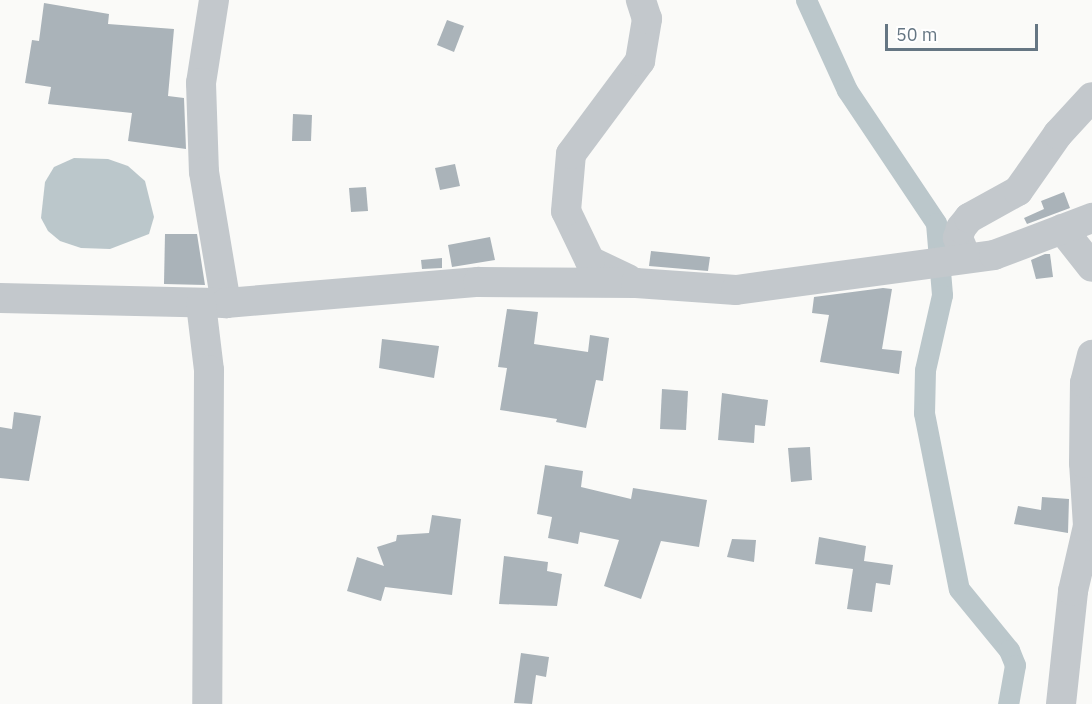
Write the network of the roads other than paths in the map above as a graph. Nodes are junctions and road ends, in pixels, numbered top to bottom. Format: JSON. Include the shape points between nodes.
{"nodes":[{"id":1,"x":214,"y":0,"type":"edge"},
{"id":2,"x":641,"y":0,"type":"edge"},
{"id":3,"x":1092,"y":97,"type":"edge"},
{"id":4,"x":1092,"y":218,"type":"edge"},
{"id":5,"x":1062,"y":229,"type":"junction"},
{"id":6,"x":966,"y":257,"type":"junction"},
{"id":7,"x":1092,"y":267,"type":"edge"},
{"id":8,"x":636,"y":283,"type":"junction"},
{"id":9,"x":0,"y":298,"type":"edge"},
{"id":10,"x":214,"y":304,"type":"junction"},
{"id":11,"x":1092,"y":355,"type":"edge"},
{"id":12,"x":207,"y":704,"type":"edge"},
{"id":13,"x":1061,"y":704,"type":"edge"}],
"edges":[{"from":1,"to":10,"type":"street","via":[[201,83]]},
{"from":2,"to":8,"type":"street","via":[[647,19],[640,61],[571,154],[567,211],[590,261]]},
{"from":3,"to":6,"type":"street","via":[[1058,134],[1018,191],[969,218],[961,228],[958,238]]},
{"from":4,"to":5,"type":"street"},
{"from":5,"to":6,"type":"street","via":[[994,255]]},
{"from":5,"to":7,"type":"street"},
{"from":6,"to":8,"type":"street","via":[[910,269],[736,290]]},
{"from":8,"to":10,"type":"street","via":[[478,282]]},
{"from":9,"to":10,"type":"street"},
{"from":10,"to":12,"type":"street","via":[[209,370]]},
{"from":11,"to":13,"type":"street","via":[[1085,383],[1088,526],[1073,591]]}]}
